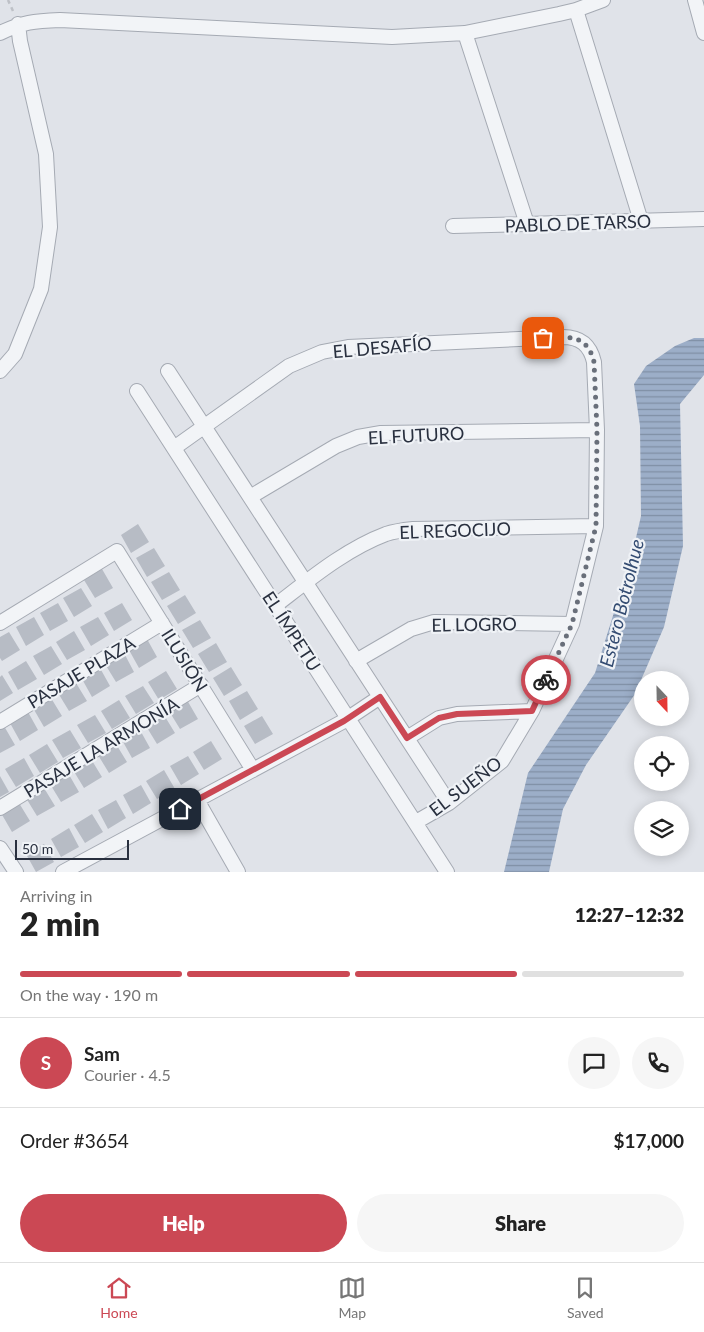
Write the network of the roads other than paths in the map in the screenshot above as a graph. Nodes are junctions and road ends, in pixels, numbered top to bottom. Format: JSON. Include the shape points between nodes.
{"nodes":[{"id":1,"x":603,"y":0,"type":"edge"},
{"id":2,"x":695,"y":0,"type":"edge"},
{"id":3,"x":576,"y":10,"type":"junction"},
{"id":4,"x":18,"y":24,"type":"junction"},
{"id":5,"x":0,"y":33,"type":"edge"},
{"id":6,"x":465,"y":33,"type":"junction"},
{"id":7,"x":704,"y":33,"type":"edge"},
{"id":8,"x":704,"y":219,"type":"edge"},
{"id":9,"x":641,"y":221,"type":"junction"},
{"id":10,"x":527,"y":224,"type":"junction"},
{"id":11,"x":453,"y":226,"type":"dead end"},
{"id":12,"x":587,"y":346,"type":"joint"},
{"id":13,"x":168,"y":370,"type":"dead end"},
{"id":14,"x":0,"y":371,"type":"edge"},
{"id":15,"x":137,"y":391,"type":"dead end"},
{"id":16,"x":205,"y":427,"type":"junction"},
{"id":17,"x":597,"y":430,"type":"junction"},
{"id":18,"x":174,"y":448,"type":"junction"},
{"id":19,"x":250,"y":497,"type":"junction"},
{"id":20,"x":596,"y":526,"type":"junction"},
{"id":21,"x":305,"y":582,"type":"junction"},
{"id":22,"x":276,"y":605,"type":"junction"},
{"id":23,"x":0,"y":623,"type":"edge"},
{"id":24,"x":162,"y":623,"type":"junction"},
{"id":25,"x":572,"y":624,"type":"junction"},
{"id":26,"x":356,"y":661,"type":"junction"},
{"id":27,"x":201,"y":685,"type":"junction"},
{"id":28,"x":380,"y":697,"type":"junction"},
{"id":29,"x":532,"y":711,"type":"junction"},
{"id":30,"x":348,"y":719,"type":"junction"},
{"id":31,"x":0,"y":722,"type":"edge"},
{"id":32,"x":407,"y":738,"type":"junction"},
{"id":33,"x":253,"y":770,"type":"junction"},
{"id":34,"x":197,"y":800,"type":"junction"},
{"id":35,"x":449,"y":803,"type":"junction"},
{"id":36,"x":0,"y":808,"type":"edge"},
{"id":37,"x":416,"y":822,"type":"junction"},
{"id":38,"x":0,"y":848,"type":"edge"},
{"id":39,"x":16,"y":872,"type":"edge"},
{"id":40,"x":63,"y":872,"type":"edge"},
{"id":41,"x":238,"y":872,"type":"edge"},
{"id":42,"x":447,"y":872,"type":"edge"}],
"edges":[{"from":1,"to":3,"type":"street"},
{"from":2,"to":7,"type":"street"},
{"from":3,"to":6,"type":"street"},
{"from":3,"to":9,"type":"street"},
{"from":4,"to":5,"type":"street"},
{"from":4,"to":6,"type":"street","via":[[60,20],[392,37]]},
{"from":4,"to":14,"type":"street","via":[[46,154],[50,227],[41,289],[15,354]]},
{"from":6,"to":10,"type":"street"},
{"from":8,"to":9,"type":"street","name":"PABLO DE TARSO"},
{"from":9,"to":10,"type":"street","name":"PABLO DE TARSO"},
{"from":10,"to":11,"type":"street","name":"PABLO DE TARSO"},
{"from":12,"to":16,"type":"street","name":"EL DESAFÍO","via":[[572,337],[562,337],[348,347],[322,352],[289,366]]},
{"from":12,"to":17,"type":"street","name":"EL SUEÑO","via":[[594,362]]},
{"from":13,"to":16,"type":"street"},
{"from":15,"to":18,"type":"street","name":"EL ÍMPETU"},
{"from":16,"to":18,"type":"street","name":"EL DESAFÍO"},
{"from":16,"to":19,"type":"street"},
{"from":17,"to":19,"type":"street","name":"EL FUTURO","via":[[358,437],[336,446]]},
{"from":17,"to":20,"type":"street","name":"EL SUEÑO"},
{"from":18,"to":22,"type":"street","name":"EL ÍMPETU"},
{"from":19,"to":21,"type":"street"},
{"from":20,"to":21,"type":"street","name":"EL REGOCIJO","via":[[413,529],[388,533],[361,545]]},
{"from":20,"to":25,"type":"street","name":"EL SUEÑO"},
{"from":21,"to":22,"type":"street","name":"EL REGOCIJO"},
{"from":21,"to":26,"type":"street"},
{"from":22,"to":30,"type":"street","name":"EL ÍMPETU"},
{"from":23,"to":24,"type":"street","name":"ILUSIÓN","via":[[117,551]]},
{"from":24,"to":27,"type":"street","name":"ILUSIÓN"},
{"from":24,"to":31,"type":"street","name":"PASAJE PLAZA"},
{"from":25,"to":26,"type":"street","name":"EL LOGRO","via":[[434,622],[411,629]]},
{"from":25,"to":29,"type":"street","name":"EL SUEÑO"},
{"from":26,"to":28,"type":"street"},
{"from":27,"to":33,"type":"street","name":"ILUSIÓN"},
{"from":27,"to":36,"type":"street","name":"PASAJE LA ARMONÍA"},
{"from":28,"to":30,"type":"street"},
{"from":28,"to":32,"type":"street"},
{"from":29,"to":32,"type":"street","via":[[457,714],[439,718]]},
{"from":29,"to":35,"type":"street","name":"EL SUEÑO","via":[[502,760]]},
{"from":30,"to":33,"type":"street"},
{"from":30,"to":37,"type":"street","name":"EL ÍMPETU"},
{"from":32,"to":35,"type":"street"},
{"from":33,"to":34,"type":"street"},
{"from":34,"to":40,"type":"street"},
{"from":34,"to":41,"type":"street"},
{"from":35,"to":37,"type":"street","name":"EL SUEÑO"},
{"from":37,"to":42,"type":"street","name":"EL ÍMPETU"},
{"from":38,"to":39,"type":"street"}]}
